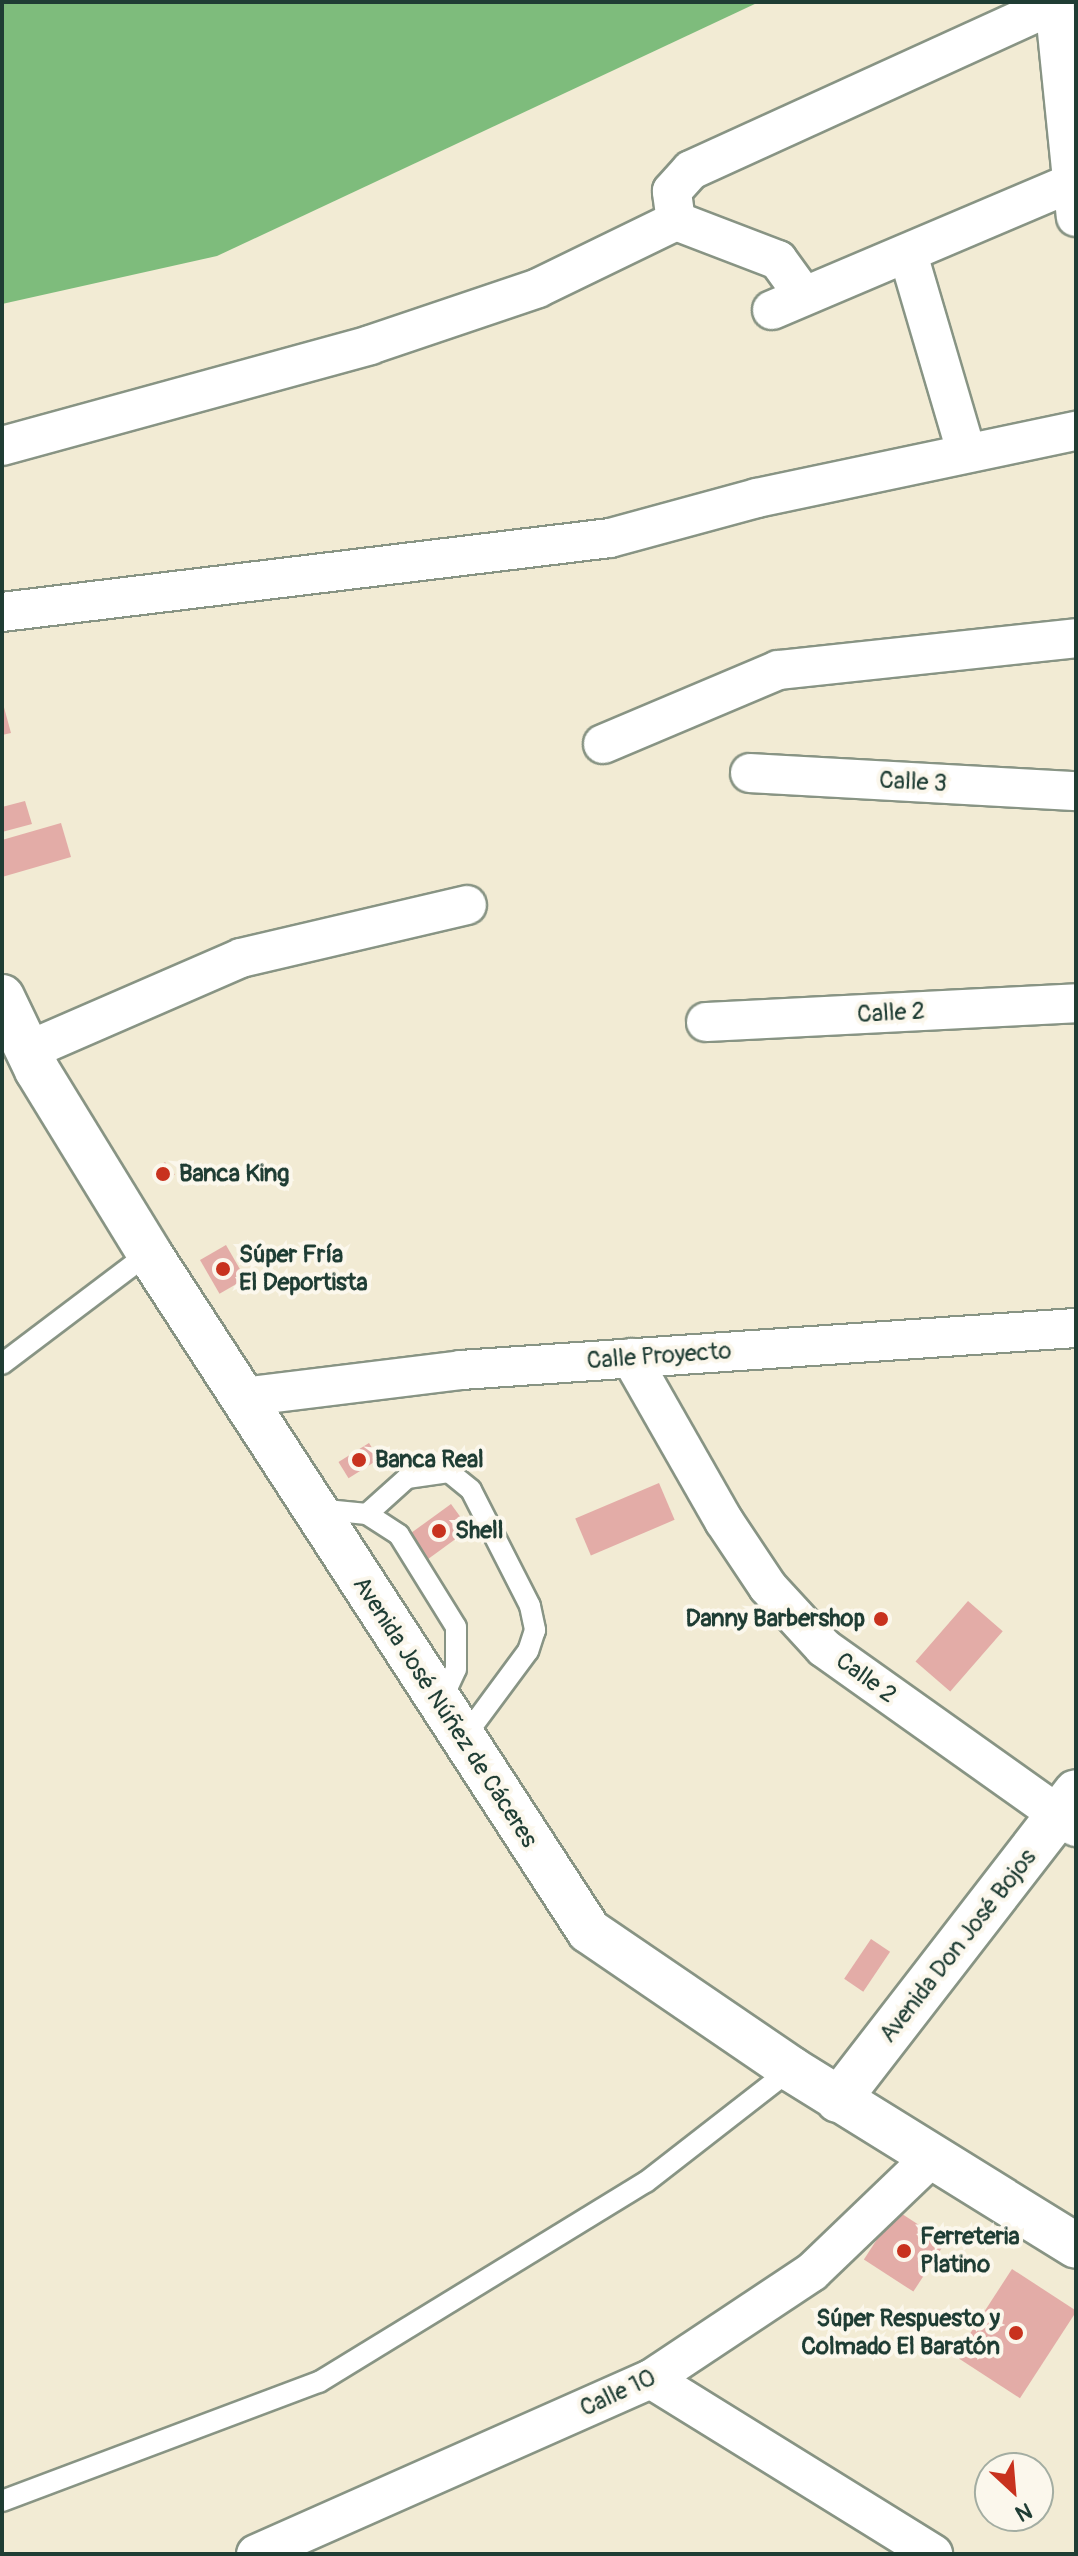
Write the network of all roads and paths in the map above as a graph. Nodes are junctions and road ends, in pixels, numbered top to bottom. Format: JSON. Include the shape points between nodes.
{"nodes":[{"id":1,"x":1055,"y":3,"type":"edge"},
{"id":2,"x":1074,"y":193,"type":"edge"},
{"id":3,"x":676,"y":221,"type":"junction"},
{"id":4,"x":908,"y":254,"type":"junction"},
{"id":5,"x":1076,"y":431,"type":"edge"},
{"id":6,"x":2,"y":446,"type":"edge"},
{"id":7,"x":966,"y":451,"type":"junction"},
{"id":8,"x":2,"y":612,"type":"edge"},
{"id":9,"x":1076,"y":638,"type":"edge"},
{"id":10,"x":603,"y":744,"type":"dead end"},
{"id":11,"x":750,"y":773,"type":"dead end"},
{"id":12,"x":1076,"y":791,"type":"edge"},
{"id":13,"x":467,"y":905,"type":"dead end"},
{"id":14,"x":2,"y":997,"type":"edge"},
{"id":15,"x":1076,"y":1003,"type":"edge"},
{"id":16,"x":706,"y":1022,"type":"dead end"},
{"id":17,"x":27,"y":1051,"type":"junction"},
{"id":18,"x":149,"y":1253,"type":"junction"},
{"id":19,"x":1076,"y":1328,"type":"edge"},
{"id":20,"x":631,"y":1358,"type":"junction"},
{"id":21,"x":2,"y":1364,"type":"edge"},
{"id":22,"x":242,"y":1397,"type":"junction"},
{"id":23,"x":312,"y":1509,"type":"junction"},
{"id":24,"x":367,"y":1514,"type":"junction"},
{"id":25,"x":451,"y":1721,"type":"junction"},
{"id":26,"x":1070,"y":1812,"type":"edge"},
{"id":27,"x":791,"y":2069,"type":"junction"},
{"id":28,"x":838,"y":2100,"type":"junction"},
{"id":29,"x":933,"y":2156,"type":"junction"},
{"id":30,"x":1076,"y":2246,"type":"edge"},
{"id":31,"x":651,"y":2379,"type":"junction"},
{"id":32,"x":2,"y":2501,"type":"edge"},
{"id":33,"x":256,"y":2554,"type":"edge"},
{"id":34,"x":932,"y":2554,"type":"edge"}],
"edges":[{"from":1,"to":2,"type":"street"},
{"from":1,"to":3,"type":"street","via":[[691,170],[672,191]]},
{"from":2,"to":4,"type":"street"},
{"from":3,"to":4,"type":"street","via":[[778,260],[788,303]]},
{"from":3,"to":6,"type":"street","via":[[538,288],[384,340]]},
{"from":4,"to":7,"type":"street"},
{"from":5,"to":7,"type":"street"},
{"from":7,"to":8,"type":"street","via":[[610,538]]},
{"from":9,"to":10,"type":"street","via":[[778,670]]},
{"from":11,"to":12,"type":"street","name":"Calle 3"},
{"from":13,"to":17,"type":"street","via":[[241,958]]},
{"from":14,"to":17,"type":"main road","name":"Avenida José Núñez de Cáceres"},
{"from":15,"to":16,"type":"street","name":"Calle 2"},
{"from":17,"to":18,"type":"main road","name":"Avenida José Núñez de Cáceres"},
{"from":18,"to":21,"type":"lane"},
{"from":18,"to":22,"type":"main road","name":"Avenida José Núñez de Cáceres"},
{"from":19,"to":20,"type":"street","name":"Calle Proyecto"},
{"from":20,"to":22,"type":"street","name":"Calle Proyecto"},
{"from":20,"to":26,"type":"street","name":"Calle 2","via":[[724,1521],[768,1587],[824,1648]]},
{"from":22,"to":23,"type":"main road","name":"Avenida José Núñez de Cáceres"},
{"from":23,"to":24,"type":"lane"},
{"from":23,"to":25,"type":"main road","name":"Avenida José Núñez de Cáceres"},
{"from":24,"to":25,"type":"lane","via":[[399,1535],[456,1627]]},
{"from":24,"to":25,"type":"lane","via":[[407,1478],[449,1472],[471,1490],[530,1606],[535,1630],[528,1651]]},
{"from":25,"to":27,"type":"main road","name":"Avenida José Núñez de Cáceres","via":[[589,1931]]},
{"from":26,"to":28,"type":"main road","name":"Avenida Don José Bojos"},
{"from":27,"to":28,"type":"main road","name":"Avenida José Núñez de Cáceres"},
{"from":27,"to":32,"type":"lane","via":[[646,2182],[319,2382]]},
{"from":28,"to":29,"type":"main road","name":"Avenida José Núñez de Cáceres"},
{"from":29,"to":30,"type":"main road","name":"Avenida José Núñez de Cáceres"},
{"from":29,"to":31,"type":"street","name":"Calle 10","via":[[812,2272]]},
{"from":31,"to":33,"type":"street","name":"Calle 10"},
{"from":31,"to":34,"type":"street"}]}
